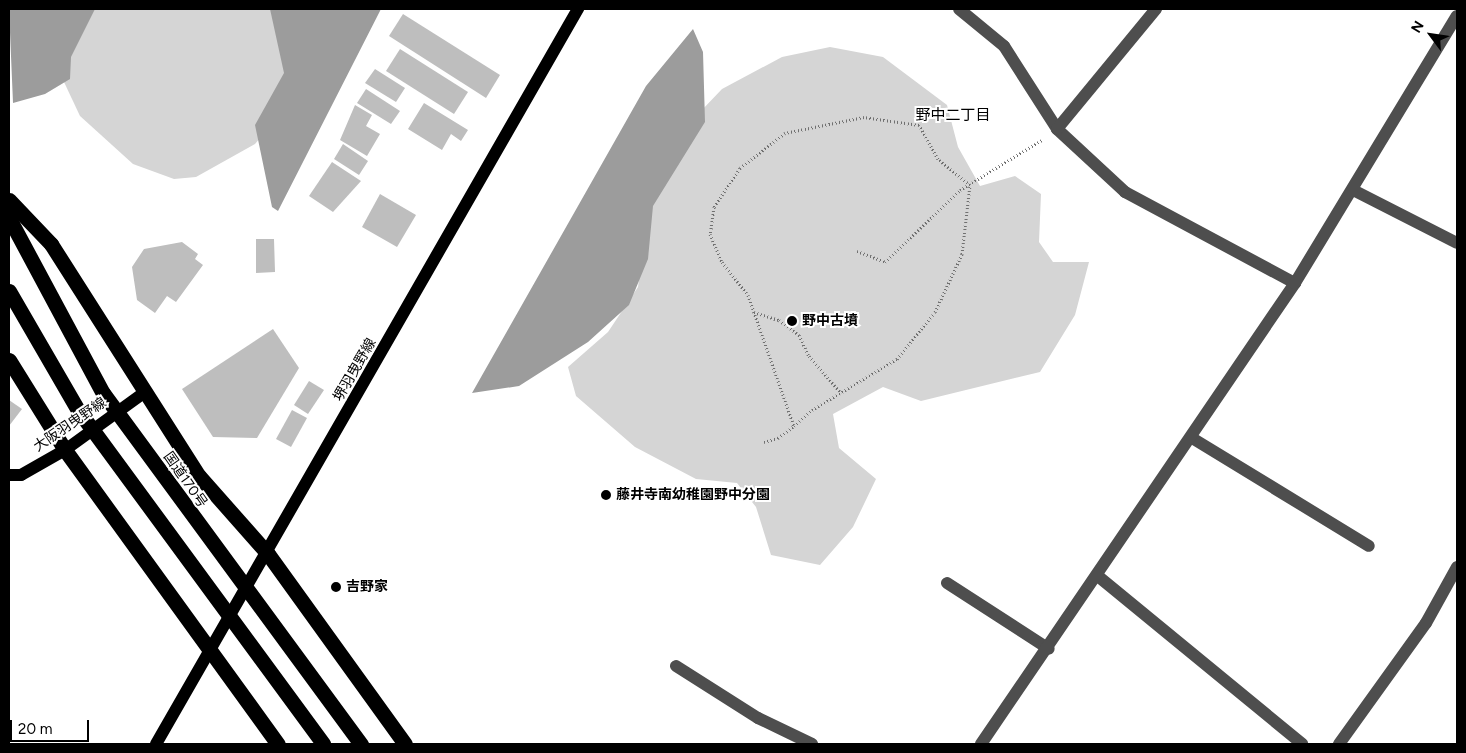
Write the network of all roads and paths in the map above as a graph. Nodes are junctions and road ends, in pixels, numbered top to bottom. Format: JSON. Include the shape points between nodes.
{"nodes":[{"id":1,"x":578,"y":9,"type":"edge"},
{"id":2,"x":959,"y":9,"type":"edge"},
{"id":3,"x":1156,"y":9,"type":"edge"},
{"id":4,"x":1457,"y":16,"type":"edge"},
{"id":5,"x":1056,"y":129,"type":"junction"},
{"id":6,"x":970,"y":184,"type":"junction"},
{"id":7,"x":1355,"y":190,"type":"junction"},
{"id":8,"x":9,"y":200,"type":"edge"},
{"id":9,"x":9,"y":218,"type":"edge"},
{"id":10,"x":1457,"y":243,"type":"edge"},
{"id":11,"x":858,"y":251,"type":"dead end"},
{"id":12,"x":1295,"y":283,"type":"junction"},
{"id":13,"x":9,"y":291,"type":"edge"},
{"id":14,"x":754,"y":312,"type":"junction"},
{"id":15,"x":9,"y":360,"type":"edge"},
{"id":16,"x":145,"y":392,"type":"junction"},
{"id":17,"x":841,"y":393,"type":"junction"},
{"id":18,"x":794,"y":426,"type":"junction"},
{"id":19,"x":1192,"y":438,"type":"junction"},
{"id":20,"x":764,"y":442,"type":"dead end"},
{"id":21,"x":65,"y":450,"type":"junction"},
{"id":22,"x":9,"y":475,"type":"edge"},
{"id":23,"x":1369,"y":546,"type":"dead end"},
{"id":24,"x":268,"y":554,"type":"junction"},
{"id":25,"x":1457,"y":567,"type":"edge"},
{"id":26,"x":1099,"y":576,"type":"junction"},
{"id":27,"x":947,"y":583,"type":"dead end"},
{"id":28,"x":1048,"y":649,"type":"junction"},
{"id":29,"x":211,"y":650,"type":"junction"},
{"id":30,"x":676,"y":666,"type":"dead end"},
{"id":31,"x":156,"y":744,"type":"edge"},
{"id":32,"x":278,"y":744,"type":"edge"},
{"id":33,"x":323,"y":744,"type":"edge"},
{"id":34,"x":361,"y":744,"type":"edge"},
{"id":35,"x":405,"y":744,"type":"edge"},
{"id":36,"x":812,"y":744,"type":"edge"},
{"id":37,"x":981,"y":744,"type":"edge"},
{"id":38,"x":1302,"y":744,"type":"edge"},
{"id":39,"x":1339,"y":744,"type":"edge"}],
"edges":[{"from":1,"to":24,"type":"main road","name":"堺羽曳野線"},
{"from":2,"to":5,"type":"street","via":[[1004,46]]},
{"from":3,"to":5,"type":"street"},
{"from":4,"to":7,"type":"street"},
{"from":5,"to":6,"type":"path"},
{"from":5,"to":12,"type":"street","via":[[1125,192]]},
{"from":6,"to":11,"type":"path","via":[[885,262]]},
{"from":6,"to":14,"type":"path","via":[[938,159],[919,125],[902,120],[864,117],[785,133],[740,168],[714,207],[710,234]]},
{"from":6,"to":17,"type":"path","via":[[962,254],[935,312],[897,359]]},
{"from":7,"to":10,"type":"street"},
{"from":7,"to":12,"type":"street"},
{"from":8,"to":16,"type":"highway","via":[[51,244]]},
{"from":9,"to":34,"type":"highway","name":"国道170号","via":[[103,393]]},
{"from":12,"to":19,"type":"street"},
{"from":13,"to":33,"type":"highway","via":[[78,410]]},
{"from":14,"to":17,"type":"path","via":[[779,320],[799,335],[809,356]]},
{"from":14,"to":18,"type":"path"},
{"from":15,"to":21,"type":"highway"},
{"from":16,"to":21,"type":"main road","name":"大阪羽曳野線"},
{"from":16,"to":24,"type":"highway","via":[[199,476]]},
{"from":17,"to":18,"type":"path"},
{"from":18,"to":20,"type":"path","via":[[778,438]]},
{"from":19,"to":23,"type":"street"},
{"from":19,"to":26,"type":"street"},
{"from":21,"to":22,"type":"main road","name":"大阪羽曳野線","via":[[21,475]]},
{"from":21,"to":29,"type":"highway"},
{"from":24,"to":29,"type":"main road","name":"堺羽曳野線"},
{"from":24,"to":35,"type":"highway"},
{"from":25,"to":39,"type":"street","via":[[1426,623]]},
{"from":26,"to":28,"type":"street"},
{"from":26,"to":38,"type":"street"},
{"from":27,"to":28,"type":"street"},
{"from":28,"to":37,"type":"street"},
{"from":29,"to":31,"type":"main road","name":"堺羽曳野線"},
{"from":29,"to":32,"type":"highway"},
{"from":30,"to":36,"type":"street","via":[[758,718]]}]}
